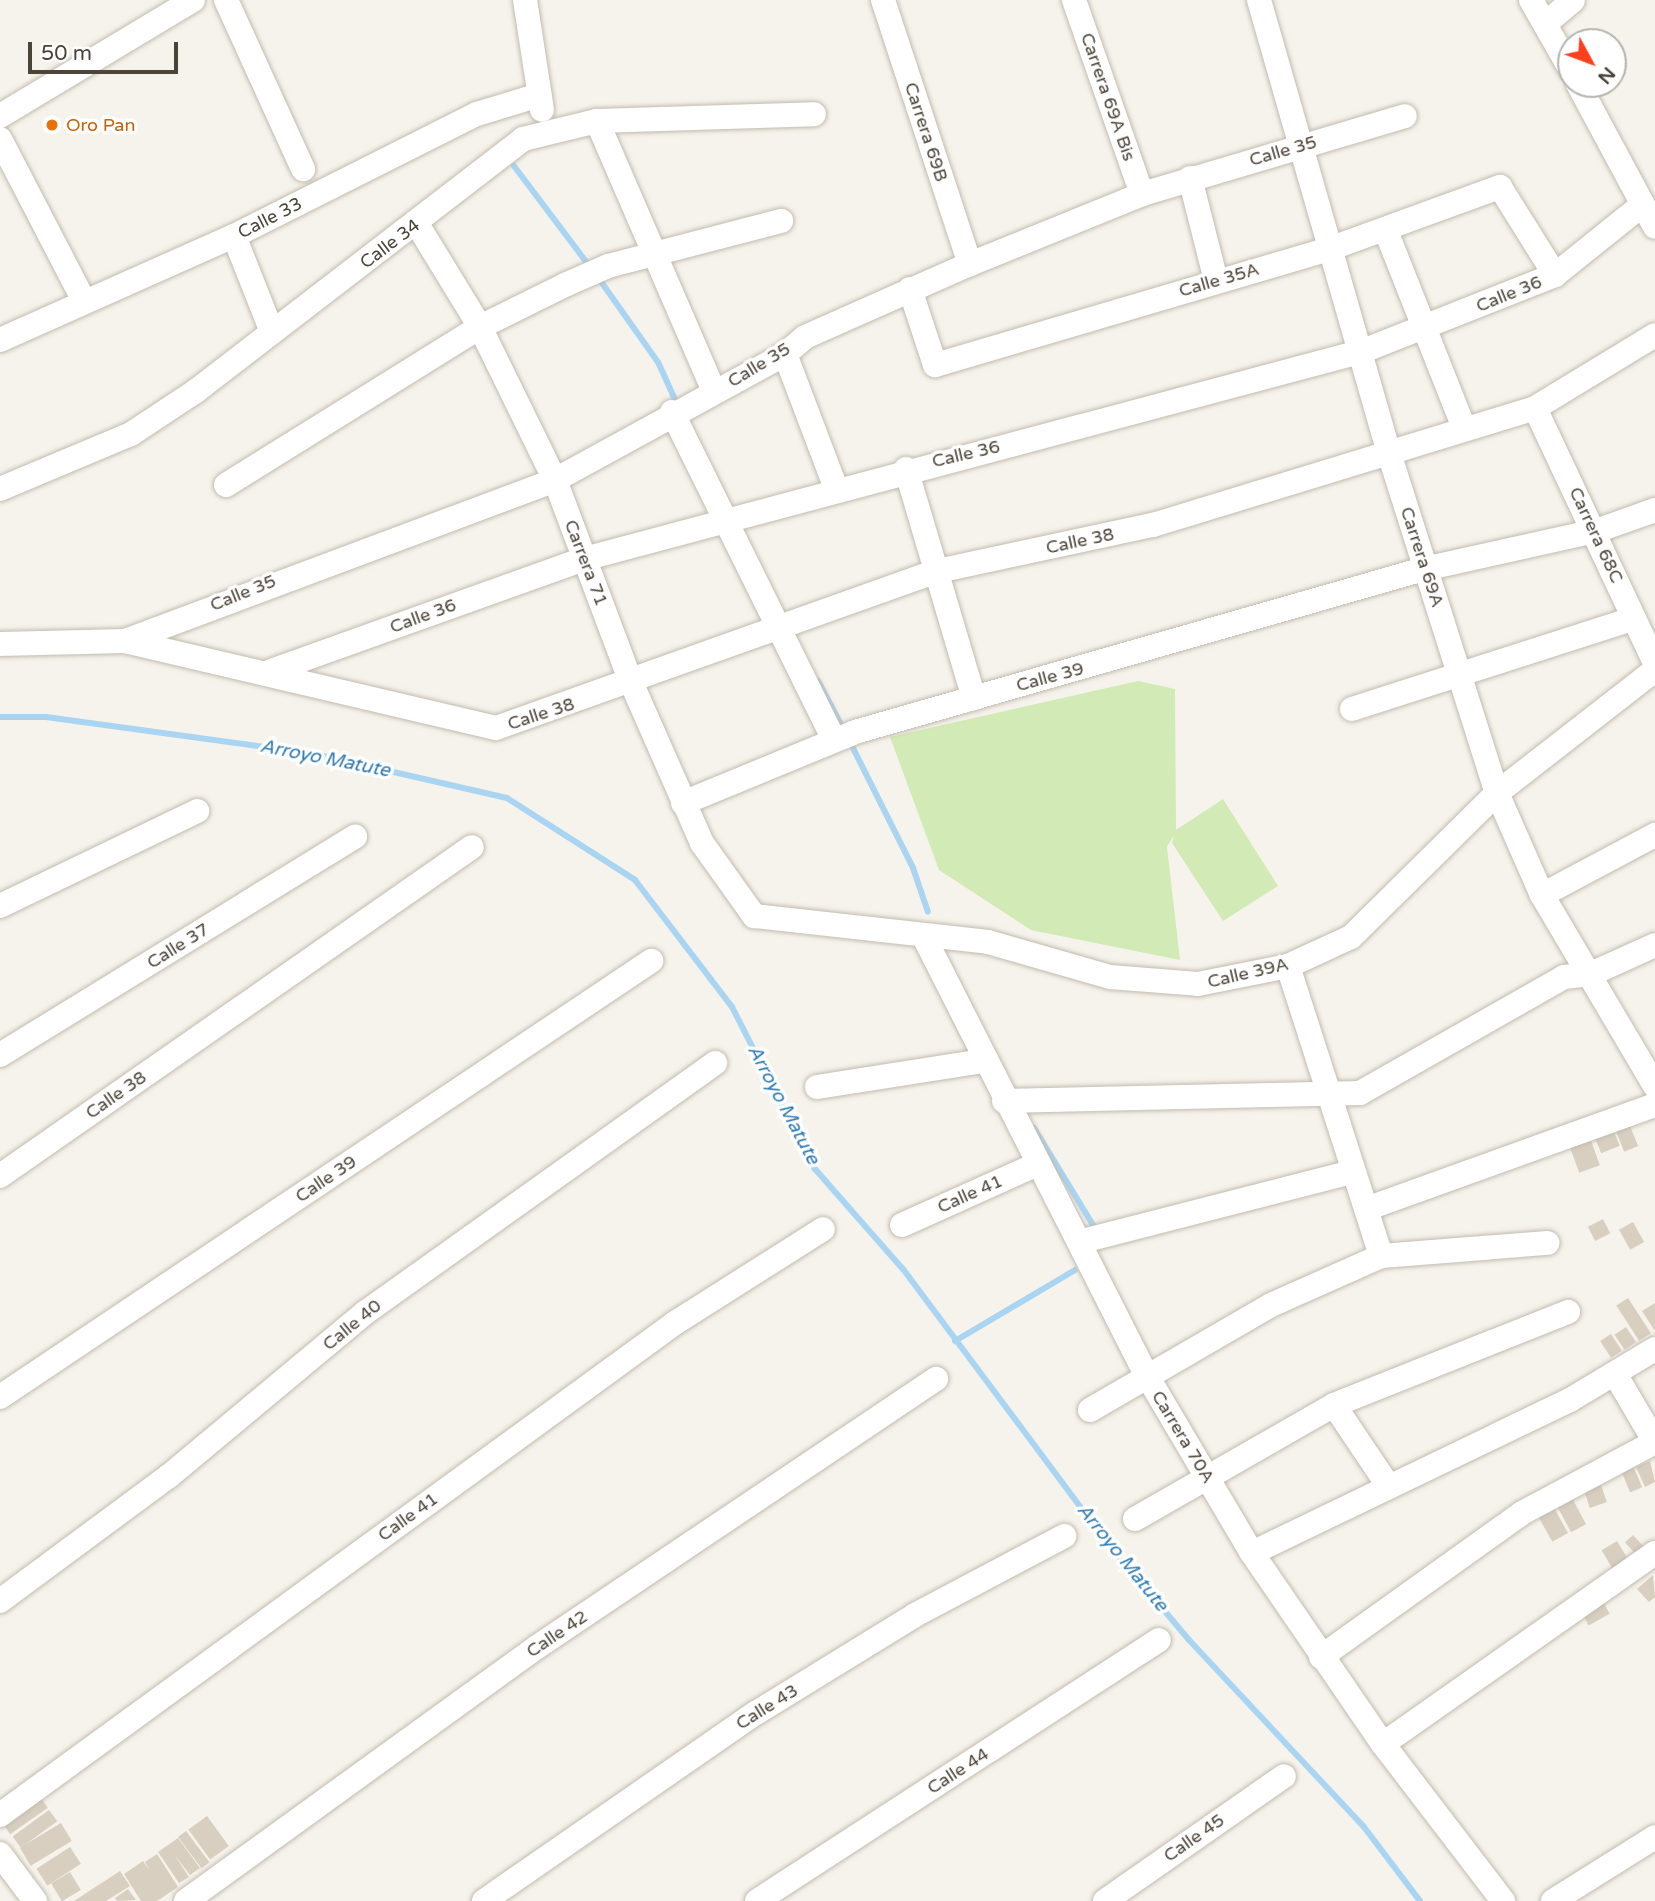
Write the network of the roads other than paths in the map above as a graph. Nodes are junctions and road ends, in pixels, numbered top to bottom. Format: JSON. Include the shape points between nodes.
{"nodes":[{"id":1,"x":193,"y":0,"type":"edge"},
{"id":2,"x":226,"y":0,"type":"edge"},
{"id":3,"x":525,"y":0,"type":"edge"},
{"id":4,"x":883,"y":0,"type":"edge"},
{"id":5,"x":1074,"y":0,"type":"edge"},
{"id":6,"x":1259,"y":0,"type":"edge"},
{"id":7,"x":1531,"y":0,"type":"edge"},
{"id":8,"x":1573,"y":0,"type":"edge"},
{"id":9,"x":1546,"y":23,"type":"junction"},
{"id":10,"x":1557,"y":44,"type":"edge"},
{"id":11,"x":539,"y":95,"type":"junction"},
{"id":12,"x":1585,"y":98,"type":"edge"},
{"id":13,"x":814,"y":114,"type":"dead end"},
{"id":14,"x":0,"y":116,"type":"edge"},
{"id":15,"x":1405,"y":116,"type":"dead end"},
{"id":16,"x":597,"y":121,"type":"junction"},
{"id":17,"x":546,"y":130,"type":"junction"},
{"id":18,"x":0,"y":139,"type":"edge"},
{"id":19,"x":1301,"y":146,"type":"junction"},
{"id":20,"x":303,"y":169,"type":"dead end"},
{"id":21,"x":1190,"y":178,"type":"junction"},
{"id":22,"x":1142,"y":194,"type":"junction"},
{"id":23,"x":1642,"y":205,"type":"junction"},
{"id":24,"x":781,"y":221,"type":"dead end"},
{"id":25,"x":417,"y":223,"type":"junction"},
{"id":26,"x":1655,"y":228,"type":"edge"},
{"id":27,"x":1386,"y":231,"type":"junction"},
{"id":28,"x":234,"y":236,"type":"junction"},
{"id":29,"x":1332,"y":248,"type":"junction"},
{"id":30,"x":650,"y":254,"type":"junction"},
{"id":31,"x":970,"y":264,"type":"junction"},
{"id":32,"x":1555,"y":275,"type":"junction"},
{"id":33,"x":1216,"y":281,"type":"junction"},
{"id":34,"x":910,"y":289,"type":"junction"},
{"id":35,"x":84,"y":301,"type":"junction"},
{"id":36,"x":1423,"y":323,"type":"junction"},
{"id":37,"x":480,"y":327,"type":"junction"},
{"id":38,"x":272,"y":332,"type":"junction"},
{"id":39,"x":1655,"y":335,"type":"edge"},
{"id":40,"x":0,"y":340,"type":"edge"},
{"id":41,"x":1363,"y":351,"type":"junction"},
{"id":42,"x":785,"y":354,"type":"junction"},
{"id":43,"x":714,"y":391,"type":"junction"},
{"id":44,"x":1535,"y":408,"type":"junction"},
{"id":45,"x":679,"y":409,"type":"junction"},
{"id":46,"x":1464,"y":428,"type":"junction"},
{"id":47,"x":1389,"y":453,"type":"junction"},
{"id":48,"x":906,"y":469,"type":"junction"},
{"id":49,"x":555,"y":480,"type":"junction"},
{"id":50,"x":226,"y":485,"type":"dead end"},
{"id":51,"x":836,"y":488,"type":"junction"},
{"id":52,"x":0,"y":489,"type":"edge"},
{"id":53,"x":1655,"y":510,"type":"edge"},
{"id":54,"x":732,"y":517,"type":"junction"},
{"id":55,"x":1595,"y":531,"type":"junction"},
{"id":56,"x":584,"y":559,"type":"junction"},
{"id":57,"x":1424,"y":569,"type":"junction"},
{"id":58,"x":933,"y":572,"type":"junction"},
{"id":59,"x":1633,"y":619,"type":"junction"},
{"id":60,"x":788,"y":623,"type":"junction"},
{"id":61,"x":125,"y":641,"type":"junction"},
{"id":62,"x":0,"y":644,"type":"edge"},
{"id":63,"x":1655,"y":663,"type":"edge"},
{"id":64,"x":1655,"y":670,"type":"edge"},
{"id":65,"x":271,"y":671,"type":"junction"},
{"id":66,"x":1459,"y":671,"type":"junction"},
{"id":67,"x":631,"y":682,"type":"junction"},
{"id":68,"x":974,"y":698,"type":"junction"},
{"id":69,"x":1352,"y":709,"type":"dead end"},
{"id":70,"x":843,"y":737,"type":"junction"},
{"id":71,"x":1497,"y":793,"type":"junction"},
{"id":72,"x":683,"y":803,"type":"junction"},
{"id":73,"x":197,"y":811,"type":"dead end"},
{"id":74,"x":1655,"y":835,"type":"edge"},
{"id":75,"x":355,"y":837,"type":"dead end"},
{"id":76,"x":472,"y":847,"type":"dead end"},
{"id":77,"x":1542,"y":895,"type":"junction"},
{"id":78,"x":0,"y":906,"type":"edge"},
{"id":79,"x":743,"y":909,"type":"joint"},
{"id":80,"x":924,"y":937,"type":"junction"},
{"id":81,"x":1655,"y":944,"type":"edge"},
{"id":82,"x":651,"y":961,"type":"dead end"},
{"id":83,"x":1288,"y":966,"type":"junction"},
{"id":84,"x":1591,"y":974,"type":"junction"},
{"id":85,"x":0,"y":1055,"type":"edge"},
{"id":86,"x":983,"y":1060,"type":"junction"},
{"id":87,"x":715,"y":1063,"type":"dead end"},
{"id":88,"x":1655,"y":1086,"type":"edge"},
{"id":89,"x":817,"y":1087,"type":"dead end"},
{"id":90,"x":1327,"y":1093,"type":"junction"},
{"id":91,"x":1004,"y":1101,"type":"junction"},
{"id":92,"x":1655,"y":1105,"type":"edge"},
{"id":93,"x":1038,"y":1164,"type":"junction"},
{"id":94,"x":1352,"y":1172,"type":"junction"},
{"id":95,"x":0,"y":1176,"type":"edge"},
{"id":96,"x":1366,"y":1209,"type":"junction"},
{"id":97,"x":902,"y":1225,"type":"dead end"},
{"id":98,"x":823,"y":1229,"type":"dead end"},
{"id":99,"x":1083,"y":1241,"type":"junction"},
{"id":100,"x":1547,"y":1243,"type":"dead end"},
{"id":101,"x":1381,"y":1256,"type":"junction"},
{"id":102,"x":1568,"y":1312,"type":"dead end"},
{"id":103,"x":1655,"y":1349,"type":"edge"},
{"id":104,"x":1146,"y":1374,"type":"junction"},
{"id":105,"x":1615,"y":1374,"type":"junction"},
{"id":106,"x":936,"y":1380,"type":"dead end"},
{"id":107,"x":0,"y":1397,"type":"edge"},
{"id":108,"x":1334,"y":1405,"type":"junction"},
{"id":109,"x":1090,"y":1410,"type":"dead end"},
{"id":110,"x":1655,"y":1442,"type":"edge"},
{"id":111,"x":1206,"y":1476,"type":"junction"},
{"id":112,"x":1387,"y":1484,"type":"junction"},
{"id":113,"x":1135,"y":1519,"type":"dead end"},
{"id":114,"x":1063,"y":1536,"type":"dead end"},
{"id":115,"x":1252,"y":1553,"type":"junction"},
{"id":116,"x":1655,"y":1553,"type":"edge"},
{"id":117,"x":0,"y":1601,"type":"edge"},
{"id":118,"x":1159,"y":1640,"type":"dead end"},
{"id":119,"x":1321,"y":1657,"type":"junction"},
{"id":120,"x":1383,"y":1744,"type":"junction"},
{"id":121,"x":1284,"y":1776,"type":"dead end"},
{"id":122,"x":0,"y":1815,"type":"edge"},
{"id":123,"x":1655,"y":1838,"type":"edge"},
{"id":124,"x":0,"y":1854,"type":"edge"},
{"id":125,"x":35,"y":1901,"type":"edge"},
{"id":126,"x":186,"y":1901,"type":"edge"},
{"id":127,"x":484,"y":1901,"type":"edge"},
{"id":128,"x":757,"y":1901,"type":"edge"},
{"id":129,"x":1105,"y":1901,"type":"edge"},
{"id":130,"x":1503,"y":1901,"type":"edge"},
{"id":131,"x":1553,"y":1901,"type":"edge"}],
"edges":[{"from":1,"to":14,"type":"street"},
{"from":2,"to":20,"type":"street"},
{"from":3,"to":11,"type":"street"},
{"from":4,"to":31,"type":"street","name":"Carrera 69B"},
{"from":5,"to":22,"type":"street","name":"Carrera 69A Bis"},
{"from":6,"to":19,"type":"street","name":"Carrera 69A"},
{"from":7,"to":9,"type":"street"},
{"from":8,"to":9,"type":"street"},
{"from":9,"to":10,"type":"street"},
{"from":11,"to":17,"type":"street"},
{"from":11,"to":28,"type":"street","name":"Calle 33","via":[[477,114]]},
{"from":12,"to":23,"type":"street"},
{"from":13,"to":16,"type":"street","name":"Calle 34"},
{"from":15,"to":19,"type":"street","name":"Calle 35"},
{"from":16,"to":17,"type":"street","name":"Calle 34"},
{"from":16,"to":30,"type":"street"},
{"from":17,"to":25,"type":"street","name":"Calle 34","via":[[499,157]]},
{"from":18,"to":35,"type":"street"},
{"from":19,"to":21,"type":"street","name":"Calle 35"},
{"from":19,"to":29,"type":"street","name":"Carrera 69A"},
{"from":21,"to":22,"type":"street","name":"Calle 35"},
{"from":21,"to":33,"type":"street"},
{"from":22,"to":31,"type":"street","name":"Calle 35"},
{"from":23,"to":26,"type":"street"},
{"from":23,"to":32,"type":"street","name":"Calle 36"},
{"from":24,"to":30,"type":"street"},
{"from":25,"to":37,"type":"street","name":"Carrera 71"},
{"from":25,"to":38,"type":"street","name":"Calle 34"},
{"from":27,"to":29,"type":"street","name":"Calle 35A"},
{"from":27,"to":32,"type":"street","name":"Calle 35A","via":[[1500,187]]},
{"from":27,"to":36,"type":"street"},
{"from":28,"to":35,"type":"street","name":"Calle 33"},
{"from":28,"to":38,"type":"street"},
{"from":29,"to":33,"type":"street","name":"Calle 35A"},
{"from":29,"to":41,"type":"street","name":"Carrera 69A"},
{"from":30,"to":37,"type":"street","via":[[598,270]]},
{"from":30,"to":43,"type":"street"},
{"from":31,"to":34,"type":"street","name":"Calle 35"},
{"from":32,"to":36,"type":"street","name":"Calle 36","via":[[1485,306]]},
{"from":33,"to":34,"type":"street","name":"Calle 35A","via":[[935,365]]},
{"from":34,"to":42,"type":"street","name":"Calle 35","via":[[805,337]]},
{"from":35,"to":40,"type":"street","name":"Calle 33"},
{"from":36,"to":41,"type":"street","name":"Calle 36"},
{"from":36,"to":46,"type":"street"},
{"from":37,"to":49,"type":"street","name":"Carrera 71"},
{"from":37,"to":50,"type":"street"},
{"from":38,"to":52,"type":"street","name":"Calle 34","via":[[131,434]]},
{"from":39,"to":44,"type":"street","name":"Calle 38"},
{"from":41,"to":47,"type":"street","name":"Carrera 69A"},
{"from":41,"to":48,"type":"street","name":"Calle 36","via":[[1223,393]]},
{"from":42,"to":43,"type":"street","name":"Calle 35"},
{"from":42,"to":51,"type":"street"},
{"from":43,"to":45,"type":"street","name":"Calle 35"},
{"from":44,"to":46,"type":"street","name":"Calle 38"},
{"from":44,"to":55,"type":"street","name":"Carrera 68C"},
{"from":45,"to":49,"type":"street","name":"Calle 35"},
{"from":45,"to":54,"type":"street"},
{"from":46,"to":47,"type":"street","name":"Calle 38"},
{"from":47,"to":57,"type":"street","name":"Carrera 69A"},
{"from":47,"to":58,"type":"street","name":"Calle 38","via":[[1153,525]]},
{"from":48,"to":51,"type":"street","name":"Calle 36"},
{"from":48,"to":58,"type":"street"},
{"from":49,"to":56,"type":"street","name":"Carrera 71"},
{"from":49,"to":61,"type":"street","name":"Calle 35"},
{"from":51,"to":54,"type":"street","name":"Calle 36"},
{"from":53,"to":55,"type":"street","name":"Calle 39"},
{"from":54,"to":56,"type":"street","name":"Calle 36"},
{"from":54,"to":60,"type":"street"},
{"from":55,"to":57,"type":"street","name":"Calle 39"},
{"from":55,"to":59,"type":"street","name":"Carrera 68C"},
{"from":56,"to":65,"type":"street","name":"Calle 36"},
{"from":56,"to":67,"type":"street","name":"Carrera 71"},
{"from":57,"to":66,"type":"street","name":"Carrera 69A"},
{"from":57,"to":68,"type":"street","name":"Calle 39"},
{"from":58,"to":60,"type":"street","name":"Calle 38"},
{"from":58,"to":68,"type":"street"},
{"from":59,"to":63,"type":"street","name":"Carrera 68C"},
{"from":59,"to":66,"type":"street"},
{"from":60,"to":67,"type":"street","name":"Calle 38"},
{"from":60,"to":70,"type":"street"},
{"from":61,"to":62,"type":"street"},
{"from":61,"to":65,"type":"street"},
{"from":64,"to":71,"type":"street","name":"Calle 39A"},
{"from":65,"to":67,"type":"street","name":"Calle 38","via":[[496,728]]},
{"from":66,"to":69,"type":"street"},
{"from":66,"to":71,"type":"street","name":"Carrera 69A"},
{"from":67,"to":72,"type":"street","name":"Carrera 71"},
{"from":68,"to":70,"type":"street","name":"Calle 39"},
{"from":70,"to":72,"type":"street","name":"Calle 39"},
{"from":71,"to":77,"type":"street","name":"Carrera 69A"},
{"from":71,"to":83,"type":"street","name":"Calle 39A","via":[[1351,937]]},
{"from":72,"to":79,"type":"street","name":"Carrera 71"},
{"from":73,"to":78,"type":"street"},
{"from":74,"to":77,"type":"street"},
{"from":75,"to":85,"type":"street","name":"Calle 37"},
{"from":76,"to":95,"type":"street","name":"Calle 38"},
{"from":77,"to":84,"type":"street","name":"Carrera 69A"},
{"from":79,"to":80,"type":"street","name":"Calle 39A","via":[[771,922]]},
{"from":80,"to":83,"type":"street","name":"Calle 39A","via":[[988,942],[1110,977],[1198,984]]},
{"from":80,"to":86,"type":"street","name":"Carrera 70A"},
{"from":81,"to":84,"type":"street"},
{"from":82,"to":107,"type":"street","name":"Calle 39"},
{"from":83,"to":90,"type":"street"},
{"from":84,"to":88,"type":"street","name":"Carrera 69A"},
{"from":84,"to":90,"type":"street","via":[[1564,977],[1392,1080],[1360,1093]]},
{"from":86,"to":89,"type":"street"},
{"from":86,"to":91,"type":"street","name":"Carrera 70A"},
{"from":87,"to":117,"type":"street","name":"Calle 40","via":[[366,1312],[169,1476]]},
{"from":90,"to":91,"type":"street"},
{"from":90,"to":94,"type":"street"},
{"from":91,"to":93,"type":"street","name":"Carrera 70A"},
{"from":92,"to":96,"type":"street"},
{"from":93,"to":97,"type":"street","name":"Calle 41"},
{"from":93,"to":99,"type":"street","name":"Carrera 70A"},
{"from":94,"to":96,"type":"street"},
{"from":94,"to":99,"type":"street"},
{"from":96,"to":101,"type":"street"},
{"from":98,"to":122,"type":"street","name":"Calle 41","via":[[675,1323]]},
{"from":99,"to":104,"type":"street","name":"Carrera 70A"},
{"from":100,"to":101,"type":"street"},
{"from":101,"to":104,"type":"street","via":[[1271,1305]]},
{"from":102,"to":108,"type":"street"},
{"from":103,"to":105,"type":"street"},
{"from":104,"to":109,"type":"street"},
{"from":104,"to":111,"type":"street","name":"Carrera 70A"},
{"from":105,"to":110,"type":"street"},
{"from":105,"to":112,"type":"street"},
{"from":106,"to":126,"type":"street","name":"Calle 42","via":[[537,1647]]},
{"from":108,"to":111,"type":"street"},
{"from":108,"to":112,"type":"street"},
{"from":110,"to":119,"type":"street","via":[[1522,1513]]},
{"from":111,"to":113,"type":"street"},
{"from":111,"to":115,"type":"street","name":"Carrera 70A"},
{"from":112,"to":115,"type":"street"},
{"from":114,"to":127,"type":"street","name":"Calle 43","via":[[915,1615],[756,1713]]},
{"from":115,"to":119,"type":"street","name":"Carrera 70A"},
{"from":116,"to":120,"type":"street"},
{"from":118,"to":128,"type":"street","name":"Calle 44"},
{"from":119,"to":120,"type":"street","name":"Carrera 70A"},
{"from":120,"to":130,"type":"street","name":"Carrera 70A"},
{"from":121,"to":129,"type":"street","name":"Calle 45"},
{"from":123,"to":131,"type":"street"},
{"from":124,"to":125,"type":"street"}]}
